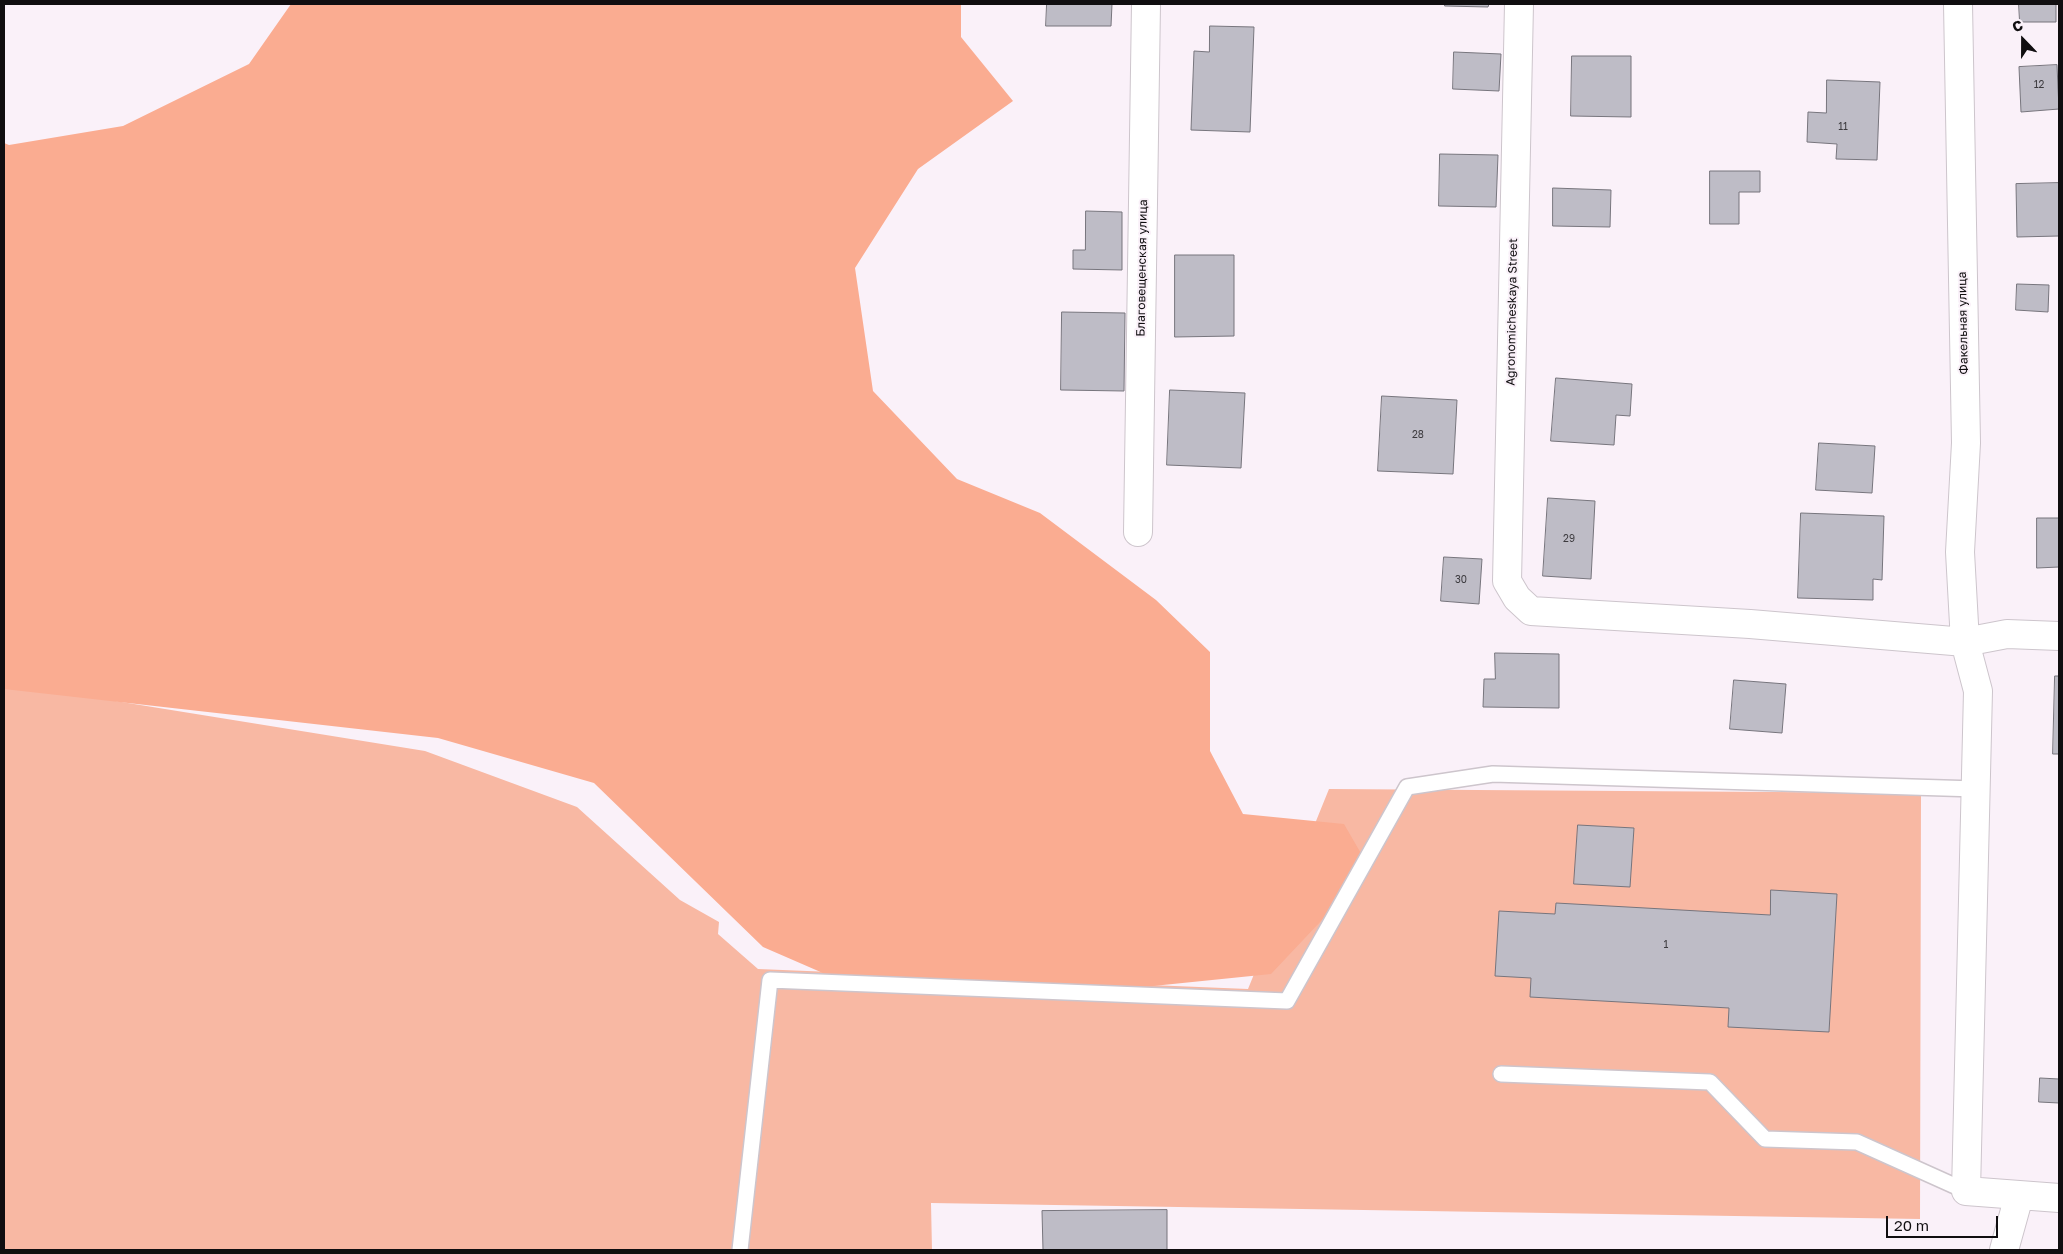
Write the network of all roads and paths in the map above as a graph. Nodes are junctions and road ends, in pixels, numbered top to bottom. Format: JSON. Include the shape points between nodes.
{"nodes":[{"id":1,"x":1146,"y":4,"type":"edge"},
{"id":2,"x":1519,"y":4,"type":"edge"},
{"id":3,"x":1958,"y":4,"type":"edge"},
{"id":4,"x":1138,"y":532,"type":"dead end"},
{"id":5,"x":2059,"y":636,"type":"edge"},
{"id":6,"x":1965,"y":642,"type":"junction"},
{"id":7,"x":1976,"y":790,"type":"junction"},
{"id":8,"x":1501,"y":1074,"type":"dead end"},
{"id":9,"x":1966,"y":1191,"type":"junction"},
{"id":10,"x":2019,"y":1196,"type":"junction"},
{"id":11,"x":2059,"y":1198,"type":"edge"},
{"id":12,"x":740,"y":1250,"type":"edge"},
{"id":13,"x":2004,"y":1250,"type":"edge"}],
"edges":[{"from":1,"to":4,"type":"street","name":"Благовещенская улица"},
{"from":2,"to":6,"type":"street","name":"Agronomicheskaya Street","via":[[1507,581],[1517,598],[1531,611],[1750,624]]},
{"from":3,"to":6,"type":"street","name":"Факельная улица","via":[[1966,444],[1960,552]]},
{"from":5,"to":6,"type":"street","via":[[2007,634]]},
{"from":6,"to":7,"type":"street","name":"Факельная улица","via":[[1978,691]]},
{"from":7,"to":9,"type":"street","name":"Факельная улица"},
{"from":7,"to":12,"type":"lane","via":[[1493,774],[1407,787],[1286,1001],[770,980]]},
{"from":8,"to":9,"type":"lane","via":[[1710,1082],[1765,1139],[1858,1142]]},
{"from":9,"to":10,"type":"street"},
{"from":10,"to":11,"type":"street"},
{"from":10,"to":13,"type":"street"}]}
